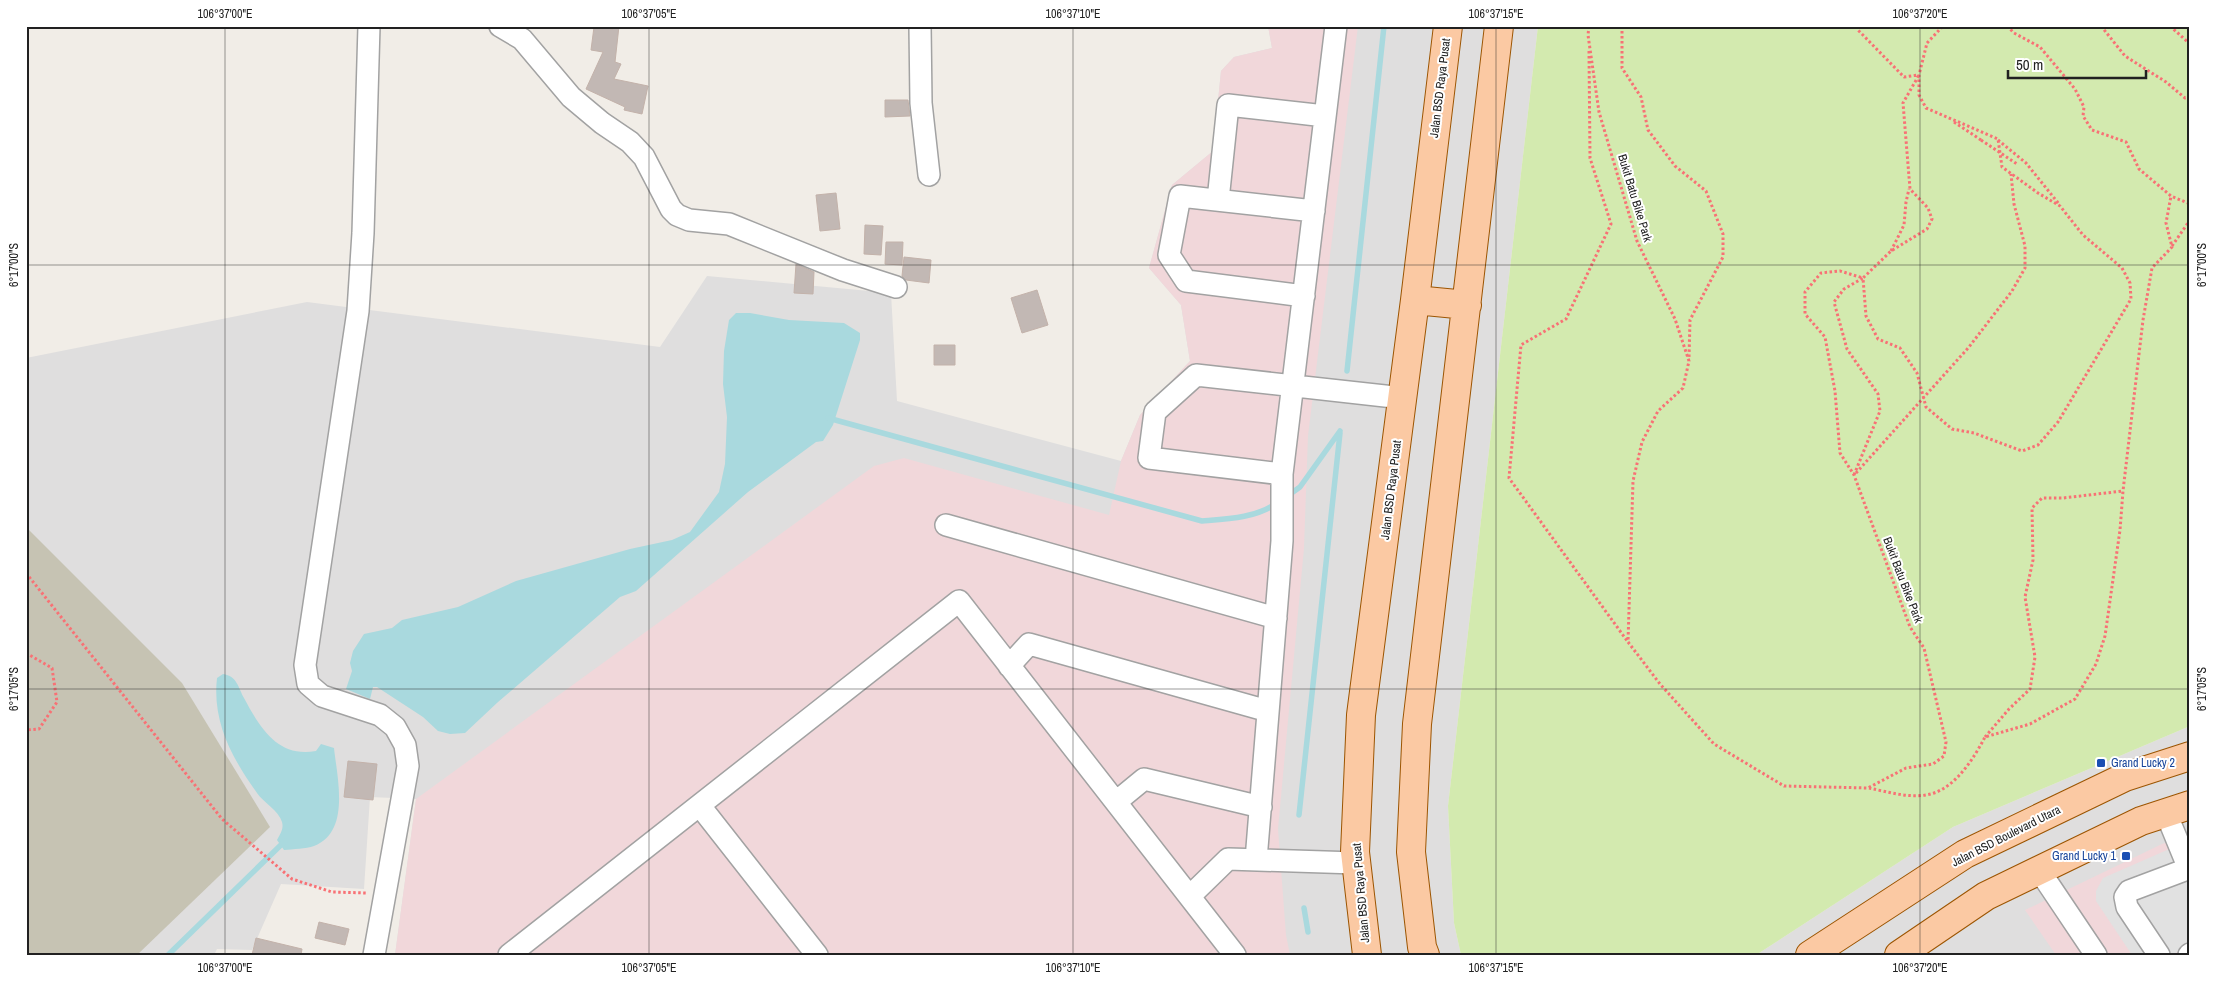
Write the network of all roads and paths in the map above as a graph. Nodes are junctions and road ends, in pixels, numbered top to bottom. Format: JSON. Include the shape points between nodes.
{"nodes":[{"id":1,"x":369,"y":26,"type":"edge"},
{"id":2,"x":500,"y":26,"type":"edge"},
{"id":3,"x":920,"y":26,"type":"edge"},
{"id":4,"x":1336,"y":26,"type":"edge"},
{"id":5,"x":1448,"y":26,"type":"edge"},
{"id":6,"x":1499,"y":26,"type":"edge"},
{"id":7,"x":1589,"y":26,"type":"edge"},
{"id":8,"x":1622,"y":26,"type":"edge"},
{"id":9,"x":1858,"y":26,"type":"edge"},
{"id":10,"x":1943,"y":26,"type":"edge"},
{"id":11,"x":2007,"y":26,"type":"edge"},
{"id":12,"x":2101,"y":26,"type":"edge"},
{"id":13,"x":2170,"y":26,"type":"edge"},
{"id":14,"x":1588,"y":35,"type":"junction"},
{"id":15,"x":2190,"y":44,"type":"edge"},
{"id":16,"x":1919,"y":75,"type":"junction"},
{"id":17,"x":2190,"y":97,"type":"edge"},
{"id":18,"x":1325,"y":116,"type":"junction"},
{"id":19,"x":1947,"y":118,"type":"junction"},
{"id":20,"x":1998,"y":139,"type":"junction"},
{"id":21,"x":2017,"y":164,"type":"dead end"},
{"id":22,"x":2011,"y":174,"type":"junction"},
{"id":23,"x":929,"y":175,"type":"dead end"},
{"id":24,"x":1910,"y":189,"type":"junction"},
{"id":25,"x":2171,"y":196,"type":"junction"},
{"id":26,"x":1218,"y":200,"type":"junction"},
{"id":27,"x":2190,"y":204,"type":"edge"},
{"id":28,"x":2060,"y":206,"type":"junction"},
{"id":29,"x":1314,"y":211,"type":"junction"},
{"id":30,"x":2190,"y":220,"type":"edge"},
{"id":31,"x":2172,"y":247,"type":"junction"},
{"id":32,"x":1891,"y":251,"type":"junction"},
{"id":33,"x":1862,"y":278,"type":"junction"},
{"id":34,"x":896,"y":287,"type":"dead end"},
{"id":35,"x":1304,"y":296,"type":"junction"},
{"id":36,"x":1415,"y":300,"type":"junction"},
{"id":37,"x":1467,"y":305,"type":"junction"},
{"id":38,"x":1689,"y":361,"type":"junction"},
{"id":39,"x":1293,"y":386,"type":"junction"},
{"id":40,"x":1923,"y":397,"type":"junction"},
{"id":41,"x":1403,"y":398,"type":"junction"},
{"id":42,"x":1854,"y":475,"type":"junction"},
{"id":43,"x":1282,"y":480,"type":"junction"},
{"id":44,"x":2123,"y":491,"type":"junction"},
{"id":45,"x":946,"y":525,"type":"dead end"},
{"id":46,"x":26,"y":573,"type":"edge"},
{"id":47,"x":1276,"y":618,"type":"junction"},
{"id":48,"x":1628,"y":642,"type":"junction"},
{"id":49,"x":26,"y":653,"type":"edge"},
{"id":50,"x":1009,"y":666,"type":"junction"},
{"id":51,"x":1268,"y":711,"type":"junction"},
{"id":52,"x":26,"y":730,"type":"edge"},
{"id":53,"x":1985,"y":737,"type":"junction"},
{"id":54,"x":2190,"y":756,"type":"edge"},
{"id":55,"x":1868,"y":788,"type":"junction"},
{"id":56,"x":1116,"y":802,"type":"junction"},
{"id":57,"x":700,"y":806,"type":"junction"},
{"id":58,"x":1261,"y":807,"type":"junction"},
{"id":59,"x":2178,"y":809,"type":"edge"},
{"id":60,"x":1256,"y":860,"type":"junction"},
{"id":61,"x":1356,"y":863,"type":"junction"},
{"id":62,"x":2190,"y":868,"type":"edge"},
{"id":63,"x":2039,"y":870,"type":"junction"},
{"id":64,"x":386,"y":894,"type":"junction"},
{"id":65,"x":1190,"y":896,"type":"junction"},
{"id":66,"x":2156,"y":954,"type":"edge"},
{"id":67,"x":374,"y":955,"type":"edge"},
{"id":68,"x":509,"y":955,"type":"edge"},
{"id":69,"x":817,"y":955,"type":"edge"},
{"id":70,"x":1235,"y":955,"type":"edge"},
{"id":71,"x":1366,"y":955,"type":"edge"},
{"id":72,"x":1425,"y":955,"type":"edge"},
{"id":73,"x":1810,"y":955,"type":"edge"},
{"id":74,"x":1899,"y":955,"type":"edge"},
{"id":75,"x":2096,"y":955,"type":"edge"}],
"edges":[{"from":1,"to":64,"type":"street","via":[[358,311],[306,665],[308,684],[322,696],[380,715],[394,727],[405,744],[408,766]]},
{"from":2,"to":34,"type":"street","via":[[522,39],[571,97],[630,142],[644,157],[670,209],[677,215],[689,220],[729,224],[843,270]]},
{"from":3,"to":23,"type":"street","via":[[921,103]]},
{"from":4,"to":18,"type":"street"},
{"from":5,"to":36,"type":"main road","name":"Jalan BSD Raya Pusat"},
{"from":6,"to":37,"type":"main road"},
{"from":7,"to":14,"type":"path","name":"Bukit Batu Bike Park"},
{"from":8,"to":38,"type":"path","via":[[1622,68],[1641,97],[1648,130],[1675,166],[1706,191],[1724,234],[1722,257],[1690,320]]},
{"from":9,"to":16,"type":"path","via":[[1904,77]]},
{"from":10,"to":16,"type":"path","via":[[1927,43]]},
{"from":11,"to":25,"type":"path","via":[[2040,47],[2076,90],[2084,106],[2083,116],[2092,130],[2126,142],[2140,169]]},
{"from":12,"to":17,"type":"path","via":[[2125,56],[2185,98]]},
{"from":13,"to":15,"type":"path"},
{"from":14,"to":38,"type":"path","name":"Bukit Batu Bike Park","via":[[1599,112],[1638,241],[1675,319]]},
{"from":14,"to":48,"type":"path","name":"Bukit Batu Bike Park","via":[[1590,158],[1611,224],[1566,319],[1521,345],[1509,478]]},
{"from":16,"to":19,"type":"path","via":[[1919,95],[1926,108]]},
{"from":16,"to":24,"type":"path","via":[[1903,104]]},
{"from":18,"to":26,"type":"street","via":[[1228,105]]},
{"from":18,"to":29,"type":"street"},
{"from":19,"to":20,"type":"path"},
{"from":19,"to":21,"type":"path","bridge":true},
{"from":20,"to":22,"type":"path","via":[[2002,167]]},
{"from":20,"to":28,"type":"path","via":[[2026,163]]},
{"from":22,"to":28,"type":"path"},
{"from":22,"to":40,"type":"path","via":[[2025,268],[2012,291],[1969,347]]},
{"from":24,"to":32,"type":"path","via":[[1904,225]]},
{"from":24,"to":32,"type":"path","via":[[1928,208],[1932,219],[1927,229]]},
{"from":25,"to":27,"type":"path"},
{"from":25,"to":31,"type":"path","via":[[2166,223]]},
{"from":26,"to":29,"type":"street"},
{"from":26,"to":35,"type":"street","via":[[1180,196],[1169,255],[1186,281]]},
{"from":28,"to":40,"type":"path","via":[[2083,236],[2122,268],[2130,283],[2131,299],[2058,422],[2038,445],[2022,451],[1974,433],[1952,429],[1926,407]]},
{"from":29,"to":35,"type":"street"},
{"from":30,"to":31,"type":"path"},
{"from":31,"to":44,"type":"path","via":[[2152,268]]},
{"from":32,"to":33,"type":"path"},
{"from":33,"to":40,"type":"path","via":[[1866,316],[1878,338],[1900,348],[1918,373]]},
{"from":33,"to":42,"type":"path","via":[[1844,289],[1834,302],[1847,349],[1878,394],[1880,411]]},
{"from":33,"to":42,"type":"path","name":"Bukit Batu Bike Park","via":[[1840,271],[1821,273],[1805,292],[1805,314],[1825,337],[1835,391],[1840,452]]},
{"from":35,"to":39,"type":"street"},
{"from":36,"to":37,"type":"main road"},
{"from":36,"to":41,"type":"main road","name":"Jalan BSD Raya Pusat"},
{"from":37,"to":72,"type":"main road","via":[[1417,724],[1410,852]]},
{"from":38,"to":48,"type":"path","via":[[1683,388],[1658,411],[1642,442],[1634,482]]},
{"from":39,"to":41,"type":"street"},
{"from":39,"to":43,"type":"street"},
{"from":39,"to":43,"type":"street","via":[[1196,375],[1155,412],[1148,458]]},
{"from":40,"to":42,"type":"path"},
{"from":41,"to":61,"type":"main road","name":"Jalan BSD Raya Pusat","via":[[1361,715]]},
{"from":42,"to":55,"type":"path","name":"Bukit Batu Bike Park","via":[[1910,627],[1924,648],[1946,742],[1944,756],[1933,764],[1906,768]]},
{"from":43,"to":47,"type":"street","via":[[1282,541]]},
{"from":44,"to":53,"type":"path","via":[[2105,636],[2096,664],[2074,699],[2030,724]]},
{"from":44,"to":53,"type":"path","via":[[2042,498],[2032,508],[2033,560],[2025,597],[2035,657],[2030,689]]},
{"from":45,"to":47,"type":"street"},
{"from":46,"to":64,"type":"path","via":[[222,819],[292,879],[332,892]]},
{"from":47,"to":51,"type":"street"},
{"from":48,"to":55,"type":"path","name":"Bukit Batu Bike Park","via":[[1660,684],[1714,744],[1784,786]]},
{"from":49,"to":52,"type":"path","via":[[52,668],[57,702],[40,729]]},
{"from":50,"to":51,"type":"street","via":[[1029,644]]},
{"from":50,"to":56,"type":"street"},
{"from":50,"to":57,"type":"street","via":[[959,601]]},
{"from":51,"to":58,"type":"street"},
{"from":53,"to":55,"type":"path","via":[[1973,760],[1951,783],[1934,793],[1920,795]]},
{"from":54,"to":73,"type":"main road","name":"Jalan BSD Boulevard Utara","via":[[2125,778],[1965,854]]},
{"from":56,"to":58,"type":"street","via":[[1144,779]]},
{"from":56,"to":65,"type":"street"},
{"from":57,"to":68,"type":"street"},
{"from":57,"to":69,"type":"street"},
{"from":58,"to":60,"type":"street"},
{"from":59,"to":62,"type":"street"},
{"from":59,"to":63,"type":"main road","via":[[2141,821]]},
{"from":60,"to":61,"type":"street"},
{"from":60,"to":65,"type":"street","via":[[1228,860]]},
{"from":61,"to":71,"type":"main road","name":"Jalan BSD Raya Pusat"},
{"from":62,"to":66,"type":"street","via":[[2129,891],[2124,897]]},
{"from":63,"to":74,"type":"main road","via":[[1986,896]]},
{"from":63,"to":75,"type":"street"},
{"from":64,"to":67,"type":"street"},
{"from":65,"to":70,"type":"street"}]}
